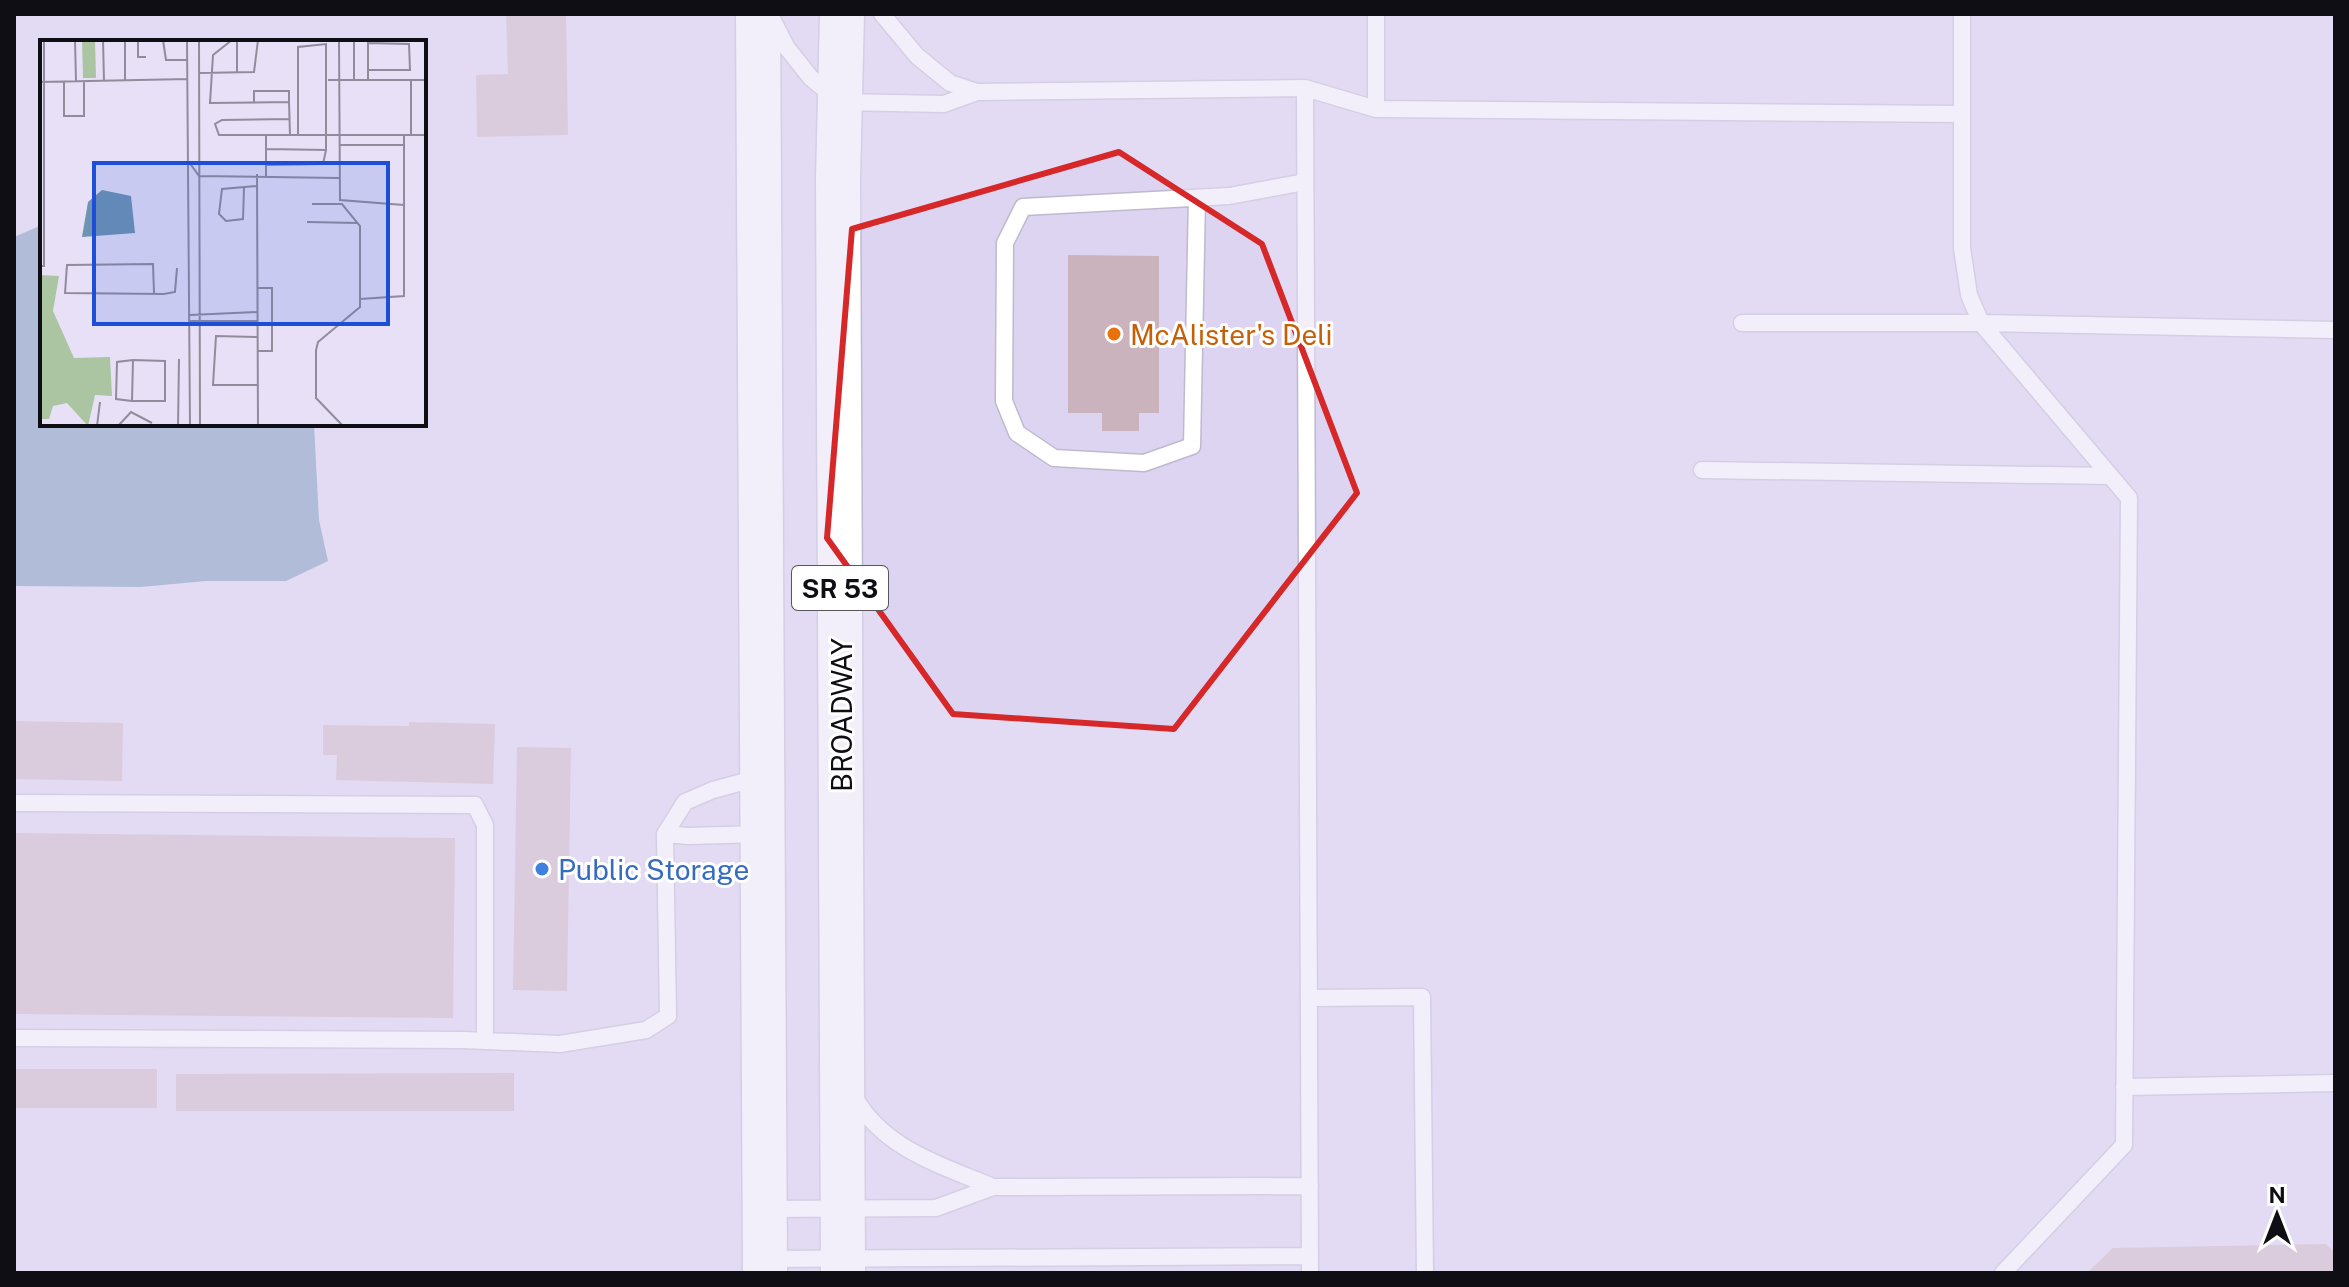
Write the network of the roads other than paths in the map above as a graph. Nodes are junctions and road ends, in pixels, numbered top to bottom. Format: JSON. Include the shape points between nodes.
{"nodes":[{"id":1,"x":758,"y":14,"type":"edge"},
{"id":2,"x":769,"y":14,"type":"edge"},
{"id":3,"x":842,"y":14,"type":"edge"},
{"id":4,"x":882,"y":14,"type":"edge"},
{"id":5,"x":1376,"y":14,"type":"edge"},
{"id":6,"x":1962,"y":14,"type":"edge"},
{"id":7,"x":1305,"y":88,"type":"junction"},
{"id":8,"x":977,"y":92,"type":"junction"},
{"id":9,"x":840,"y":102,"type":"junction"},
{"id":10,"x":1376,"y":109,"type":"junction"},
{"id":11,"x":1962,"y":114,"type":"junction"},
{"id":12,"x":1305,"y":182,"type":"junction"},
{"id":13,"x":1197,"y":198,"type":"junction"},
{"id":14,"x":1742,"y":323,"type":"dead end"},
{"id":15,"x":1981,"y":323,"type":"junction"},
{"id":16,"x":2335,"y":330,"type":"edge"},
{"id":17,"x":1702,"y":470,"type":"dead end"},
{"id":18,"x":2109,"y":476,"type":"junction"},
{"id":19,"x":763,"y":776,"type":"junction"},
{"id":20,"x":14,"y":803,"type":"edge"},
{"id":21,"x":665,"y":834,"type":"junction"},
{"id":22,"x":763,"y":834,"type":"junction"},
{"id":23,"x":1309,"y":998,"type":"junction"},
{"id":24,"x":14,"y":1038,"type":"edge"},
{"id":25,"x":485,"y":1040,"type":"junction"},
{"id":26,"x":842,"y":1074,"type":"junction"},
{"id":27,"x":2335,"y":1083,"type":"edge"},
{"id":28,"x":2124,"y":1087,"type":"junction"},
{"id":29,"x":1310,"y":1186,"type":"junction"},
{"id":30,"x":993,"y":1187,"type":"junction"},
{"id":31,"x":766,"y":1209,"type":"junction"},
{"id":32,"x":843,"y":1209,"type":"junction"},
{"id":33,"x":1310,"y":1264,"type":"edge"},
{"id":34,"x":765,"y":1266,"type":"edge"},
{"id":35,"x":843,"y":1266,"type":"edge"},
{"id":36,"x":1425,"y":1273,"type":"edge"},
{"id":37,"x":2003,"y":1273,"type":"edge"}],
"edges":[{"from":1,"to":19,"type":"main road","number":"SR 53"},
{"from":2,"to":9,"type":"lane","via":[[811,78]]},
{"from":3,"to":9,"type":"main road","name":"BROADWAY","number":"SR 53"},
{"from":4,"to":8,"type":"lane","via":[[917,56],[950,83]]},
{"from":5,"to":10,"type":"lane"},
{"from":6,"to":11,"type":"lane"},
{"from":7,"to":8,"type":"lane"},
{"from":7,"to":10,"type":"lane"},
{"from":7,"to":12,"type":"lane"},
{"from":8,"to":9,"type":"lane","via":[[944,104]]},
{"from":9,"to":26,"type":"main road","name":"BROADWAY","number":"SR 53"},
{"from":10,"to":11,"type":"lane"},
{"from":11,"to":15,"type":"lane","via":[[1962,248],[1969,295]]},
{"from":12,"to":13,"type":"lane"},
{"from":12,"to":23,"type":"lane"},
{"from":13,"to":13,"type":"lane","via":[[1023,207],[1005,243],[1004,401],[1017,433],[1054,458],[1144,463],[1192,446]]},
{"from":14,"to":15,"type":"lane"},
{"from":15,"to":16,"type":"lane"},
{"from":15,"to":18,"type":"lane"},
{"from":17,"to":18,"type":"lane"},
{"from":18,"to":28,"type":"lane","via":[[2129,498]]},
{"from":19,"to":21,"type":"lane","via":[[685,802]]},
{"from":19,"to":22,"type":"main road","number":"SR 53"},
{"from":20,"to":25,"type":"lane","via":[[475,805],[485,825]]},
{"from":21,"to":22,"type":"lane"},
{"from":21,"to":25,"type":"lane","via":[[668,1016],[646,1030],[560,1044]]},
{"from":22,"to":31,"type":"main road","number":"SR 53"},
{"from":23,"to":29,"type":"lane"},
{"from":23,"to":36,"type":"lane","via":[[1422,997]]},
{"from":24,"to":25,"type":"lane"},
{"from":26,"to":30,"type":"lane","via":[[861,1110],[897,1144]]},
{"from":26,"to":32,"type":"main road","name":"BROADWAY","number":"SR 53"},
{"from":27,"to":28,"type":"lane"},
{"from":28,"to":37,"type":"lane","via":[[2124,1145]]},
{"from":29,"to":30,"type":"lane"},
{"from":29,"to":33,"type":"lane"},
{"from":30,"to":32,"type":"lane","via":[[936,1208]]},
{"from":31,"to":32,"type":"lane"},
{"from":31,"to":34,"type":"main road","number":"SR 53"},
{"from":32,"to":35,"type":"main road","name":"BROADWAY","number":"SR 53"},
{"from":33,"to":35,"type":"lane"},
{"from":34,"to":35,"type":"lane"}]}
